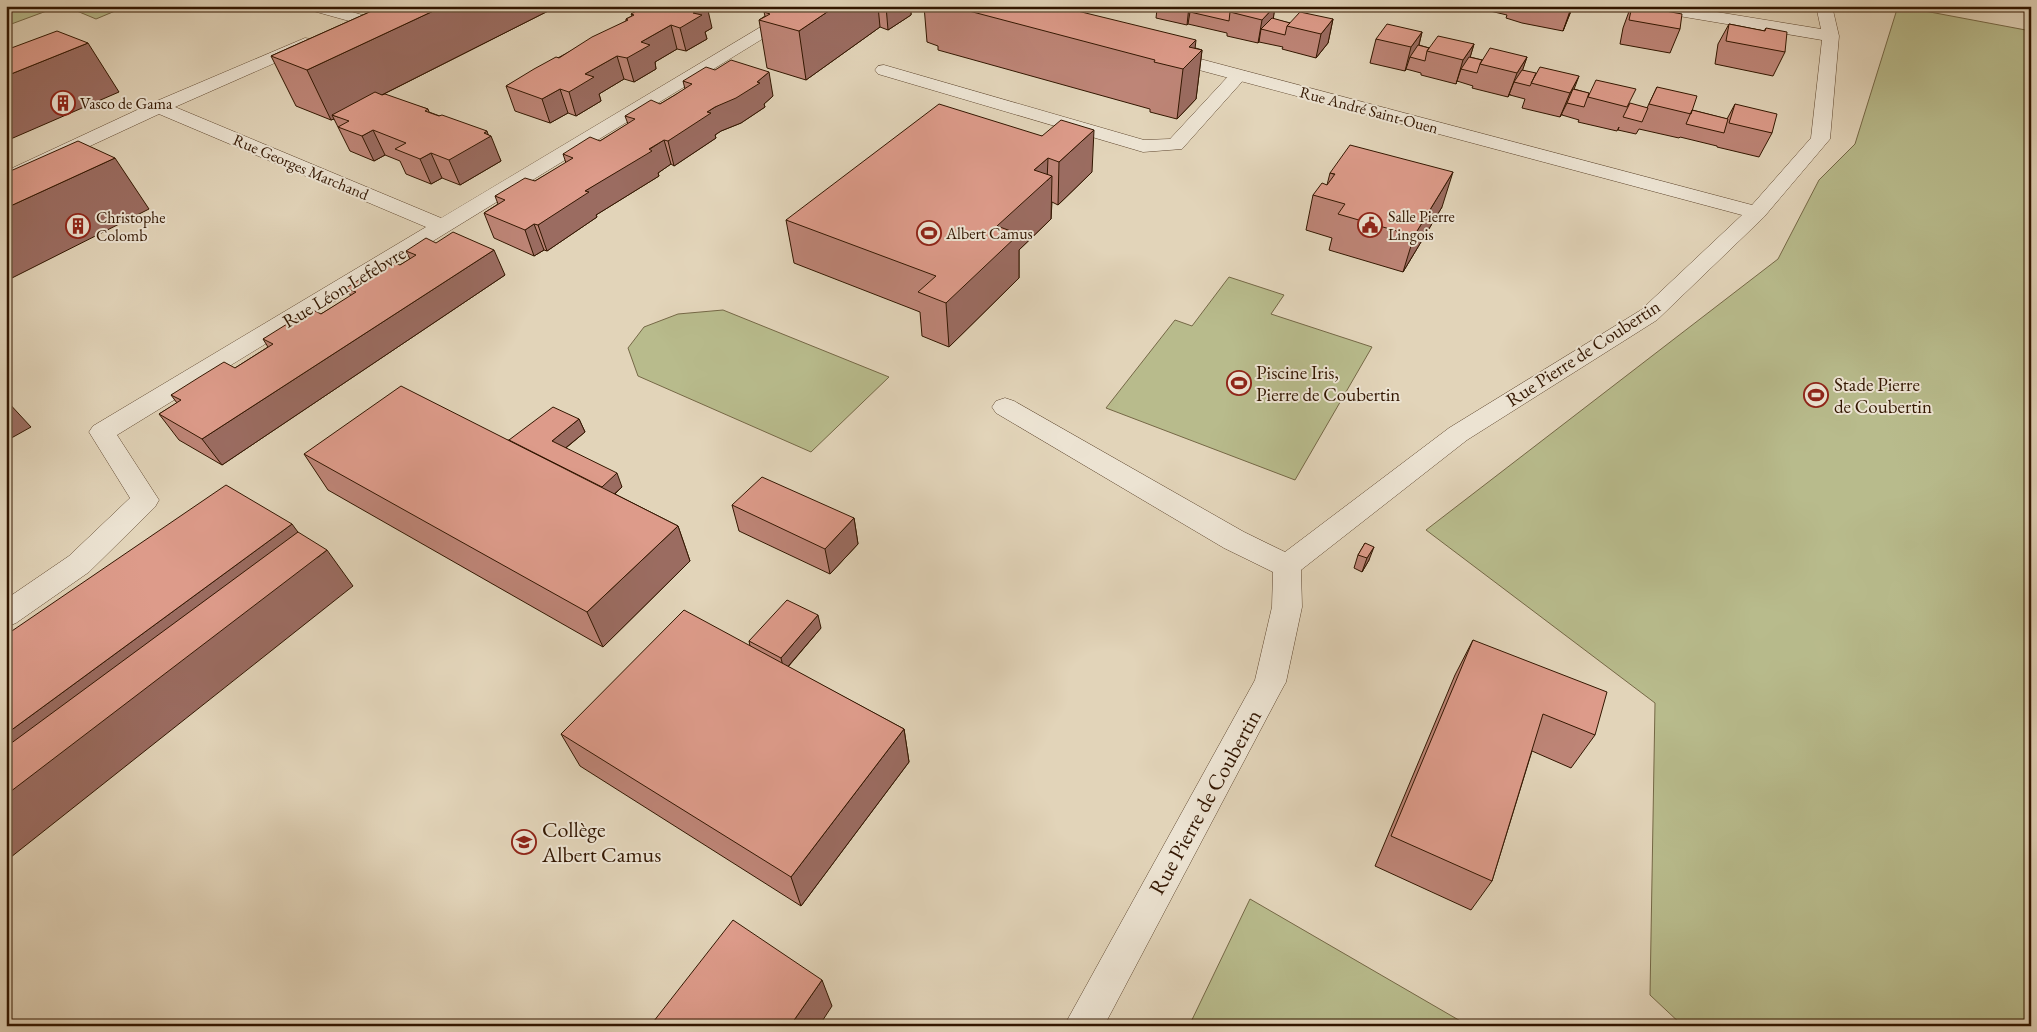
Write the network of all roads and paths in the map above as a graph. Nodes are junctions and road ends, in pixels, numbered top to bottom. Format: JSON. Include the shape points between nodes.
{"nodes":[{"id":1,"x":312,"y":6,"type":"edge"},
{"id":2,"x":808,"y":6,"type":"edge"},
{"id":3,"x":1084,"y":6,"type":"edge"},
{"id":4,"x":1649,"y":6,"type":"edge"},
{"id":5,"x":1824,"y":6,"type":"edge"},
{"id":6,"x":379,"y":15,"type":"edge"},
{"id":7,"x":360,"y":19,"type":"junction"},
{"id":8,"x":1079,"y":31,"type":"edge"},
{"id":9,"x":1831,"y":36,"type":"junction"},
{"id":10,"x":1145,"y":49,"type":"edge"},
{"id":11,"x":884,"y":70,"type":"dead end"},
{"id":12,"x":1239,"y":75,"type":"junction"},
{"id":13,"x":159,"y":107,"type":"junction"},
{"id":14,"x":6,"y":179,"type":"edge"},
{"id":15,"x":1757,"y":212,"type":"junction"},
{"id":16,"x":443,"y":226,"type":"junction"},
{"id":17,"x":1005,"y":408,"type":"dead end"},
{"id":18,"x":1287,"y":566,"type":"junction"},
{"id":19,"x":6,"y":615,"type":"edge"},
{"id":20,"x":1084,"y":1026,"type":"edge"}],
"edges":[{"from":1,"to":7,"type":"street"},
{"from":2,"to":16,"type":"street","name":"Rue Léon Lefebvre"},
{"from":3,"to":8,"type":"street","via":[[1052,24]]},
{"from":4,"to":9,"type":"street"},
{"from":5,"to":9,"type":"street","name":"Rue Pierre de Coubertin"},
{"from":6,"to":7,"type":"street"},
{"from":7,"to":13,"type":"street"},
{"from":9,"to":15,"type":"street","name":"Rue Pierre de Coubertin","via":[[1820,138]]},
{"from":10,"to":12,"type":"street","name":"Rue André Saint-Ouen"},
{"from":11,"to":12,"type":"street","via":[[1143,146],[1176,145]]},
{"from":12,"to":15,"type":"street","name":"Rue André Saint-Ouen"},
{"from":13,"to":14,"type":"street"},
{"from":13,"to":16,"type":"street","name":"Rue Georges Marchand"},
{"from":15,"to":18,"type":"street","name":"Rue Pierre de Coubertin","via":[[1649,315],[1458,434]]},
{"from":16,"to":19,"type":"street","name":"Rue Léon Lefebvre","via":[[102,432],[145,500],[79,564]]},
{"from":17,"to":18,"type":"street","via":[[1234,540]]},
{"from":18,"to":20,"type":"street","name":"Rue Pierre de Coubertin","via":[[1287,607],[1270,682]]}]}
